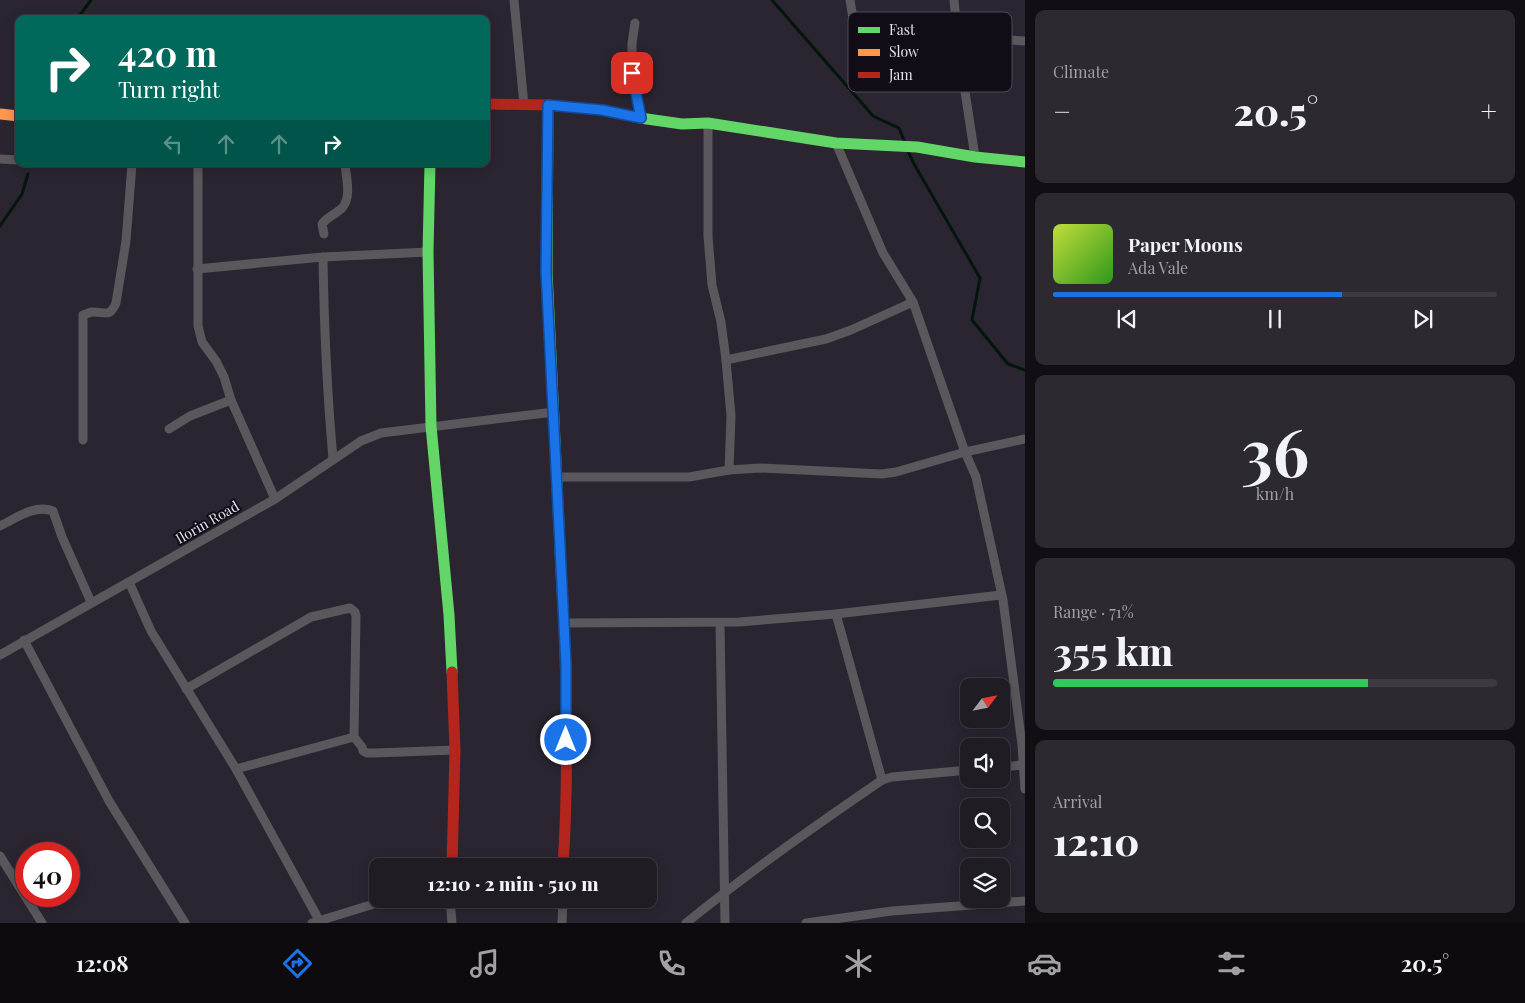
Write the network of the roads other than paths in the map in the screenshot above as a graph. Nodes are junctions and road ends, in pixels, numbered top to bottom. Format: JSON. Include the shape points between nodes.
{"nodes":[{"id":1,"x":514,"y":0,"type":"edge"},
{"id":2,"x":635,"y":23,"type":"dead end"},
{"id":3,"x":1012,"y":40,"type":"edge"},
{"id":4,"x":1025,"y":41,"type":"edge"},
{"id":5,"x":965,"y":92,"type":"edge"},
{"id":6,"x":490,"y":104,"type":"edge"},
{"id":7,"x":524,"y":105,"type":"junction"},
{"id":8,"x":548,"y":105,"type":"junction"},
{"id":9,"x":0,"y":114,"type":"edge"},
{"id":10,"x":15,"y":116,"type":"edge"},
{"id":11,"x":641,"y":118,"type":"junction"},
{"id":12,"x":708,"y":123,"type":"junction"},
{"id":13,"x":836,"y":143,"type":"junction"},
{"id":14,"x":975,"y":157,"type":"junction"},
{"id":15,"x":0,"y":158,"type":"edge"},
{"id":16,"x":15,"y":160,"type":"edge"},
{"id":17,"x":1025,"y":162,"type":"edge"},
{"id":18,"x":132,"y":167,"type":"edge"},
{"id":19,"x":198,"y":167,"type":"edge"},
{"id":20,"x":345,"y":167,"type":"edge"},
{"id":21,"x":430,"y":167,"type":"edge"},
{"id":22,"x":324,"y":234,"type":"dead end"},
{"id":23,"x":428,"y":252,"type":"junction"},
{"id":24,"x":323,"y":257,"type":"junction"},
{"id":25,"x":197,"y":269,"type":"junction"},
{"id":26,"x":913,"y":302,"type":"junction"},
{"id":27,"x":726,"y":360,"type":"junction"},
{"id":28,"x":230,"y":400,"type":"junction"},
{"id":29,"x":554,"y":412,"type":"junction"},
{"id":30,"x":431,"y":426,"type":"junction"},
{"id":31,"x":169,"y":429,"type":"dead end"},
{"id":32,"x":1025,"y":439,"type":"edge"},
{"id":33,"x":83,"y":440,"type":"dead end"},
{"id":34,"x":965,"y":452,"type":"junction"},
{"id":35,"x":333,"y":459,"type":"junction"},
{"id":36,"x":729,"y":470,"type":"junction"},
{"id":37,"x":557,"y":477,"type":"junction"},
{"id":38,"x":275,"y":499,"type":"junction"},
{"id":39,"x":0,"y":526,"type":"edge"},
{"id":40,"x":129,"y":582,"type":"junction"},
{"id":41,"x":1002,"y":595,"type":"junction"},
{"id":42,"x":91,"y":602,"type":"junction"},
{"id":43,"x":836,"y":614,"type":"junction"},
{"id":44,"x":564,"y":622,"type":"junction"},
{"id":45,"x":720,"y":624,"type":"junction"},
{"id":46,"x":24,"y":640,"type":"junction"},
{"id":47,"x":0,"y":654,"type":"edge"},
{"id":48,"x":186,"y":689,"type":"junction"},
{"id":49,"x":354,"y":737,"type":"junction"},
{"id":50,"x":1024,"y":744,"type":"edge"},
{"id":51,"x":455,"y":750,"type":"junction"},
{"id":52,"x":1023,"y":765,"type":"junction"},
{"id":53,"x":1010,"y":766,"type":"edge"},
{"id":54,"x":236,"y":769,"type":"junction"},
{"id":55,"x":960,"y":771,"type":"edge"},
{"id":56,"x":882,"y":780,"type":"junction"},
{"id":57,"x":1025,"y":789,"type":"edge"},
{"id":58,"x":0,"y":856,"type":"edge"},
{"id":59,"x":452,"y":858,"type":"edge"},
{"id":60,"x":563,"y":858,"type":"edge"},
{"id":61,"x":723,"y":893,"type":"junction"},
{"id":62,"x":1025,"y":901,"type":"edge"},
{"id":63,"x":369,"y":905,"type":"edge"},
{"id":64,"x":451,"y":908,"type":"edge"},
{"id":65,"x":562,"y":908,"type":"edge"},
{"id":66,"x":315,"y":922,"type":"edge"},
{"id":67,"x":42,"y":923,"type":"edge"},
{"id":68,"x":185,"y":923,"type":"edge"},
{"id":69,"x":452,"y":923,"type":"edge"},
{"id":70,"x":562,"y":923,"type":"edge"},
{"id":71,"x":686,"y":923,"type":"edge"},
{"id":72,"x":725,"y":923,"type":"edge"},
{"id":73,"x":806,"y":923,"type":"edge"}],
"edges":[{"from":1,"to":7,"type":"street"},
{"from":2,"to":11,"type":"street","via":[[632,73]]},
{"from":3,"to":4,"type":"street"},
{"from":5,"to":14,"type":"street"},
{"from":6,"to":7,"type":"street"},
{"from":7,"to":8,"type":"street"},
{"from":8,"to":11,"type":"street","via":[[602,110]]},
{"from":8,"to":29,"type":"street","via":[[546,272]]},
{"from":9,"to":10,"type":"street"},
{"from":11,"to":12,"type":"street","via":[[682,124]]},
{"from":12,"to":13,"type":"street"},
{"from":12,"to":27,"type":"street","via":[[708,236],[712,285]]},
{"from":13,"to":14,"type":"street","via":[[917,146]]},
{"from":13,"to":26,"type":"street","via":[[883,253]]},
{"from":14,"to":17,"type":"street"},
{"from":15,"to":16,"type":"street"},
{"from":18,"to":33,"type":"street","via":[[126,241],[116,303],[106,314],[92,312],[83,315]]},
{"from":19,"to":25,"type":"street"},
{"from":20,"to":22,"type":"street","via":[[347,197],[341,209],[322,224]]},
{"from":21,"to":23,"type":"street"},
{"from":23,"to":24,"type":"street"},
{"from":23,"to":30,"type":"street"},
{"from":24,"to":25,"type":"street"},
{"from":24,"to":35,"type":"street","via":[[324,332]]},
{"from":25,"to":28,"type":"street","via":[[198,326],[202,342],[224,377]]},
{"from":26,"to":27,"type":"street","via":[[826,339]]},
{"from":26,"to":34,"type":"street"},
{"from":27,"to":36,"type":"street","via":[[731,416]]},
{"from":28,"to":31,"type":"street","via":[[190,416]]},
{"from":28,"to":38,"type":"street"},
{"from":29,"to":30,"type":"street","name":"Ilorin Road"},
{"from":29,"to":37,"type":"street"},
{"from":30,"to":35,"type":"street","name":"Ilorin Road","via":[[381,433]]},
{"from":30,"to":51,"type":"street","via":[[449,615]]},
{"from":32,"to":34,"type":"street"},
{"from":34,"to":36,"type":"street","via":[[882,474],[760,468]]},
{"from":34,"to":41,"type":"street","via":[[976,477]]},
{"from":35,"to":38,"type":"street","name":"Ilorin Road"},
{"from":36,"to":37,"type":"street","via":[[689,477]]},
{"from":37,"to":44,"type":"street"},
{"from":38,"to":40,"type":"street","name":"Ilorin Road"},
{"from":39,"to":42,"type":"street","via":[[30,510],[46,508],[54,511]]},
{"from":40,"to":42,"type":"street","name":"Ilorin Road"},
{"from":40,"to":48,"type":"street","via":[[151,631]]},
{"from":41,"to":43,"type":"street"},
{"from":41,"to":50,"type":"street"},
{"from":42,"to":46,"type":"street","name":"Ilorin Road"},
{"from":43,"to":45,"type":"street"},
{"from":43,"to":56,"type":"street"},
{"from":44,"to":45,"type":"street"},
{"from":44,"to":60,"type":"street"},
{"from":45,"to":61,"type":"street"},
{"from":46,"to":47,"type":"street","name":"Ilorin Road"},
{"from":46,"to":68,"type":"street","via":[[109,801]]},
{"from":48,"to":49,"type":"street","via":[[312,617],[350,608],[356,616]]},
{"from":48,"to":54,"type":"street"},
{"from":49,"to":51,"type":"street","via":[[367,752]]},
{"from":49,"to":54,"type":"street"},
{"from":50,"to":52,"type":"street"},
{"from":51,"to":59,"type":"street"},
{"from":52,"to":53,"type":"street"},
{"from":52,"to":57,"type":"street"},
{"from":54,"to":66,"type":"street"},
{"from":55,"to":56,"type":"street","via":[[892,776]]},
{"from":56,"to":61,"type":"street"},
{"from":58,"to":67,"type":"street"},
{"from":61,"to":71,"type":"street"},
{"from":61,"to":72,"type":"street"},
{"from":62,"to":73,"type":"street"},
{"from":63,"to":66,"type":"street"},
{"from":64,"to":69,"type":"street"},
{"from":65,"to":70,"type":"street"}]}
